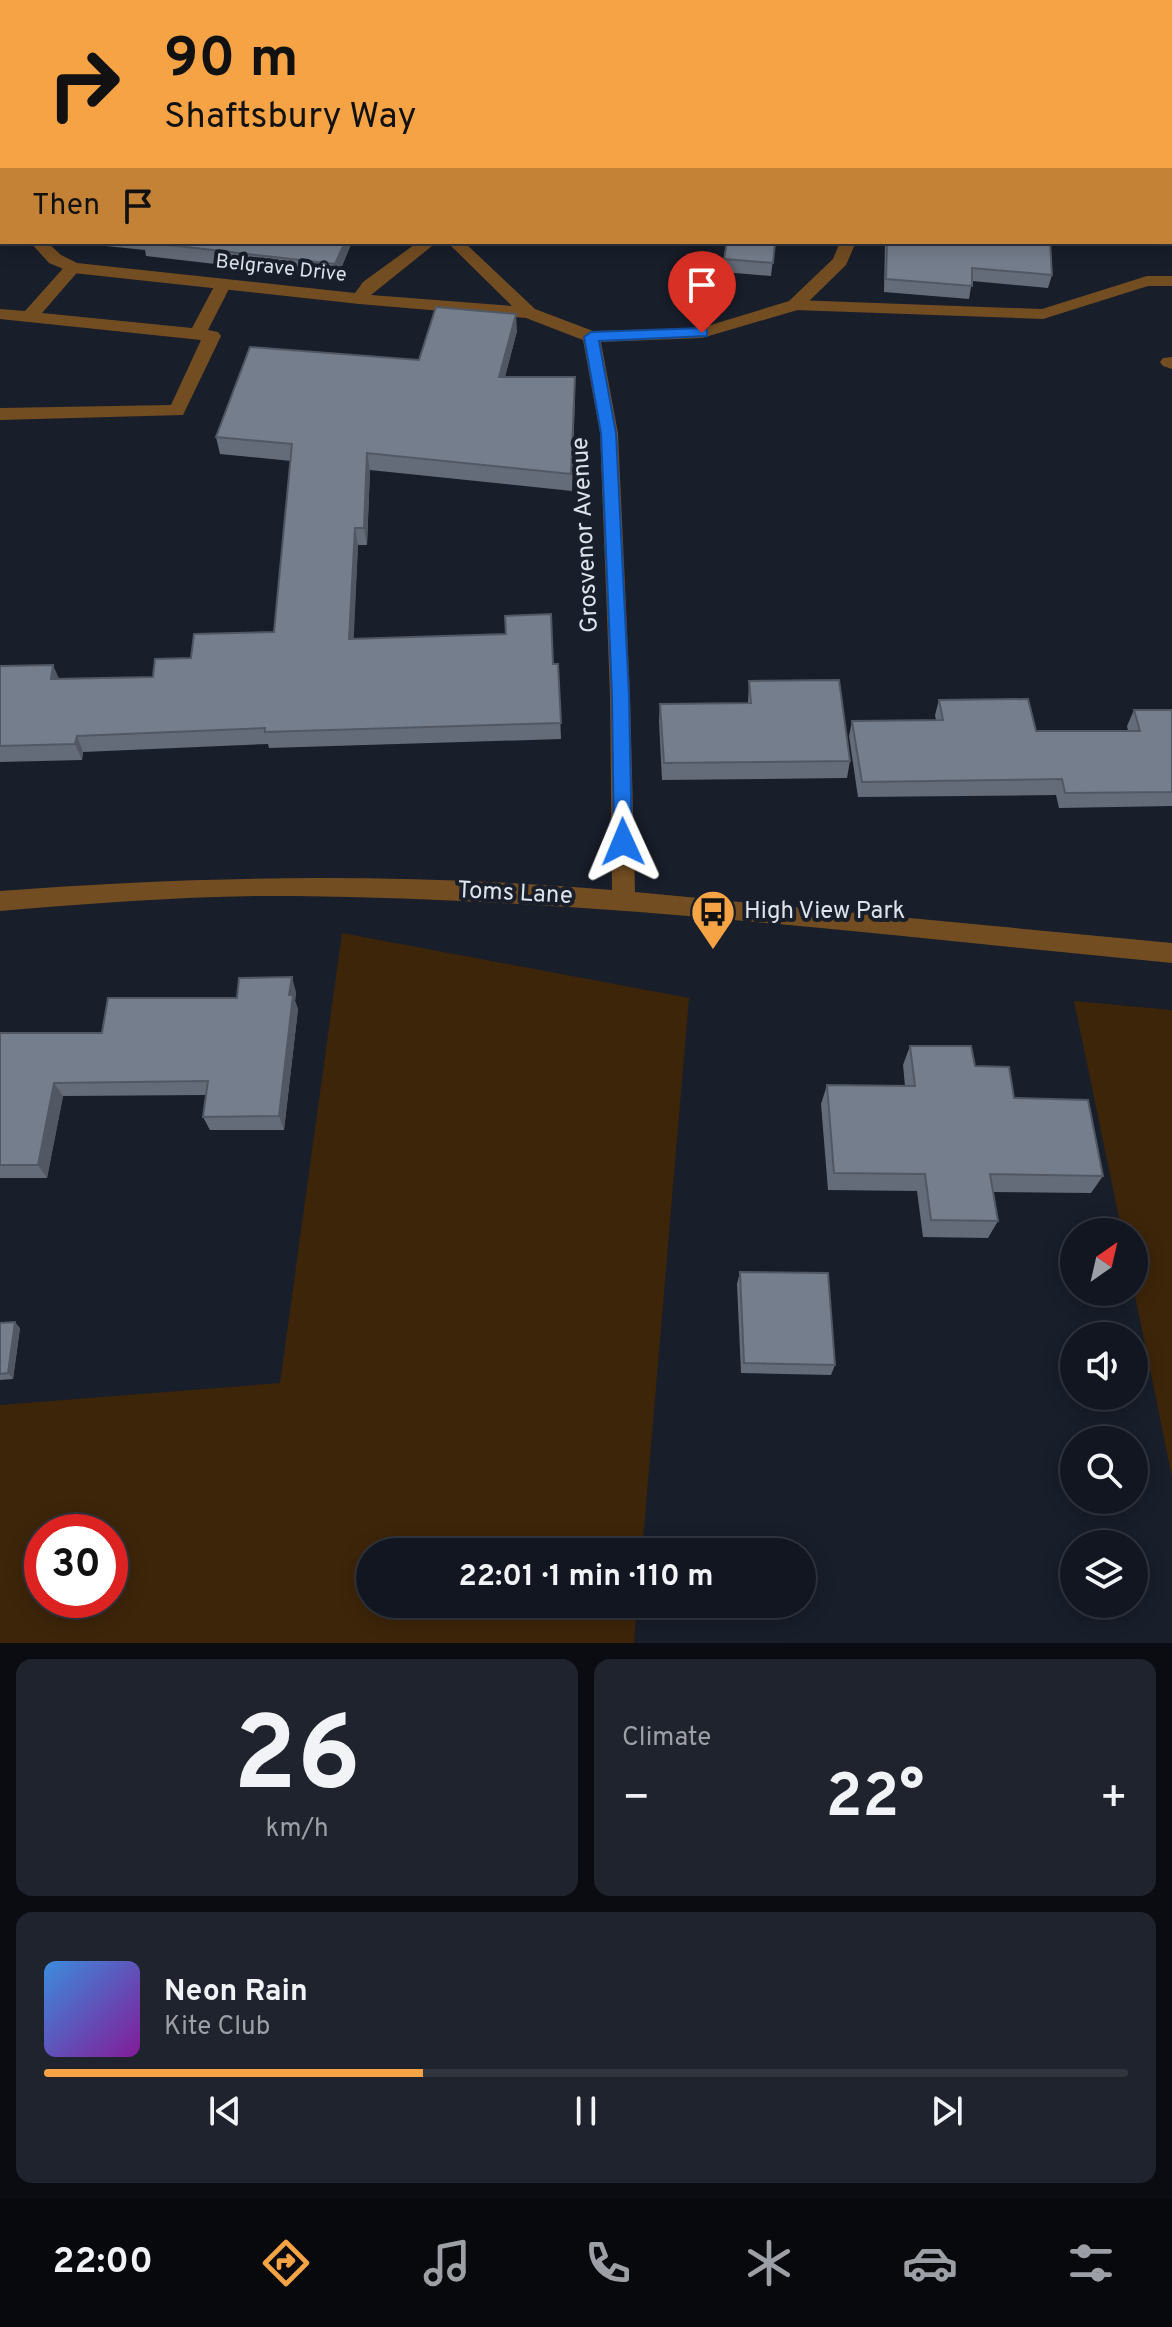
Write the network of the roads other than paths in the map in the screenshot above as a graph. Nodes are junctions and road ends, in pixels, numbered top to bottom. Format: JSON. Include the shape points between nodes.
{"nodes":[{"id":1,"x":40,"y":244,"type":"edge"},
{"id":2,"x":426,"y":244,"type":"edge"},
{"id":3,"x":457,"y":244,"type":"edge"},
{"id":4,"x":847,"y":244,"type":"edge"},
{"id":5,"x":73,"y":268,"type":"junction"},
{"id":6,"x":1172,"y":281,"type":"edge"},
{"id":7,"x":223,"y":285,"type":"junction"},
{"id":8,"x":359,"y":299,"type":"junction"},
{"id":9,"x":795,"y":305,"type":"junction"},
{"id":10,"x":529,"y":313,"type":"junction"},
{"id":11,"x":0,"y":314,"type":"edge"},
{"id":12,"x":29,"y":317,"type":"junction"},
{"id":13,"x":197,"y":335,"type":"junction"},
{"id":14,"x":591,"y":337,"type":"junction"},
{"id":15,"x":0,"y":414,"type":"edge"},
{"id":16,"x":624,"y":900,"type":"junction"},
{"id":17,"x":0,"y":901,"type":"edge"},
{"id":18,"x":1172,"y":953,"type":"edge"}],
"edges":[{"from":1,"to":5,"type":"street","name":"Belgrave Drive"},
{"from":2,"to":8,"type":"street"},
{"from":3,"to":10,"type":"street"},
{"from":4,"to":9,"type":"street","via":[[840,261]]},
{"from":5,"to":7,"type":"street","name":"Belgrave Drive"},
{"from":5,"to":12,"type":"street"},
{"from":6,"to":9,"type":"street","via":[[1147,281],[1043,314]]},
{"from":7,"to":8,"type":"street","name":"Belgrave Drive"},
{"from":7,"to":13,"type":"street"},
{"from":8,"to":10,"type":"street","name":"Belgrave Drive"},
{"from":9,"to":14,"type":"street","via":[[702,333]]},
{"from":10,"to":14,"type":"street"},
{"from":11,"to":12,"type":"street"},
{"from":12,"to":13,"type":"street"},
{"from":13,"to":15,"type":"street","via":[[212,336],[177,411]]},
{"from":14,"to":16,"type":"street","name":"Grosvenor Avenue","via":[[609,433]]},
{"from":16,"to":17,"type":"street","name":"Toms Lane","via":[[292,884]]},
{"from":16,"to":18,"type":"street","name":"Toms Lane"}]}
